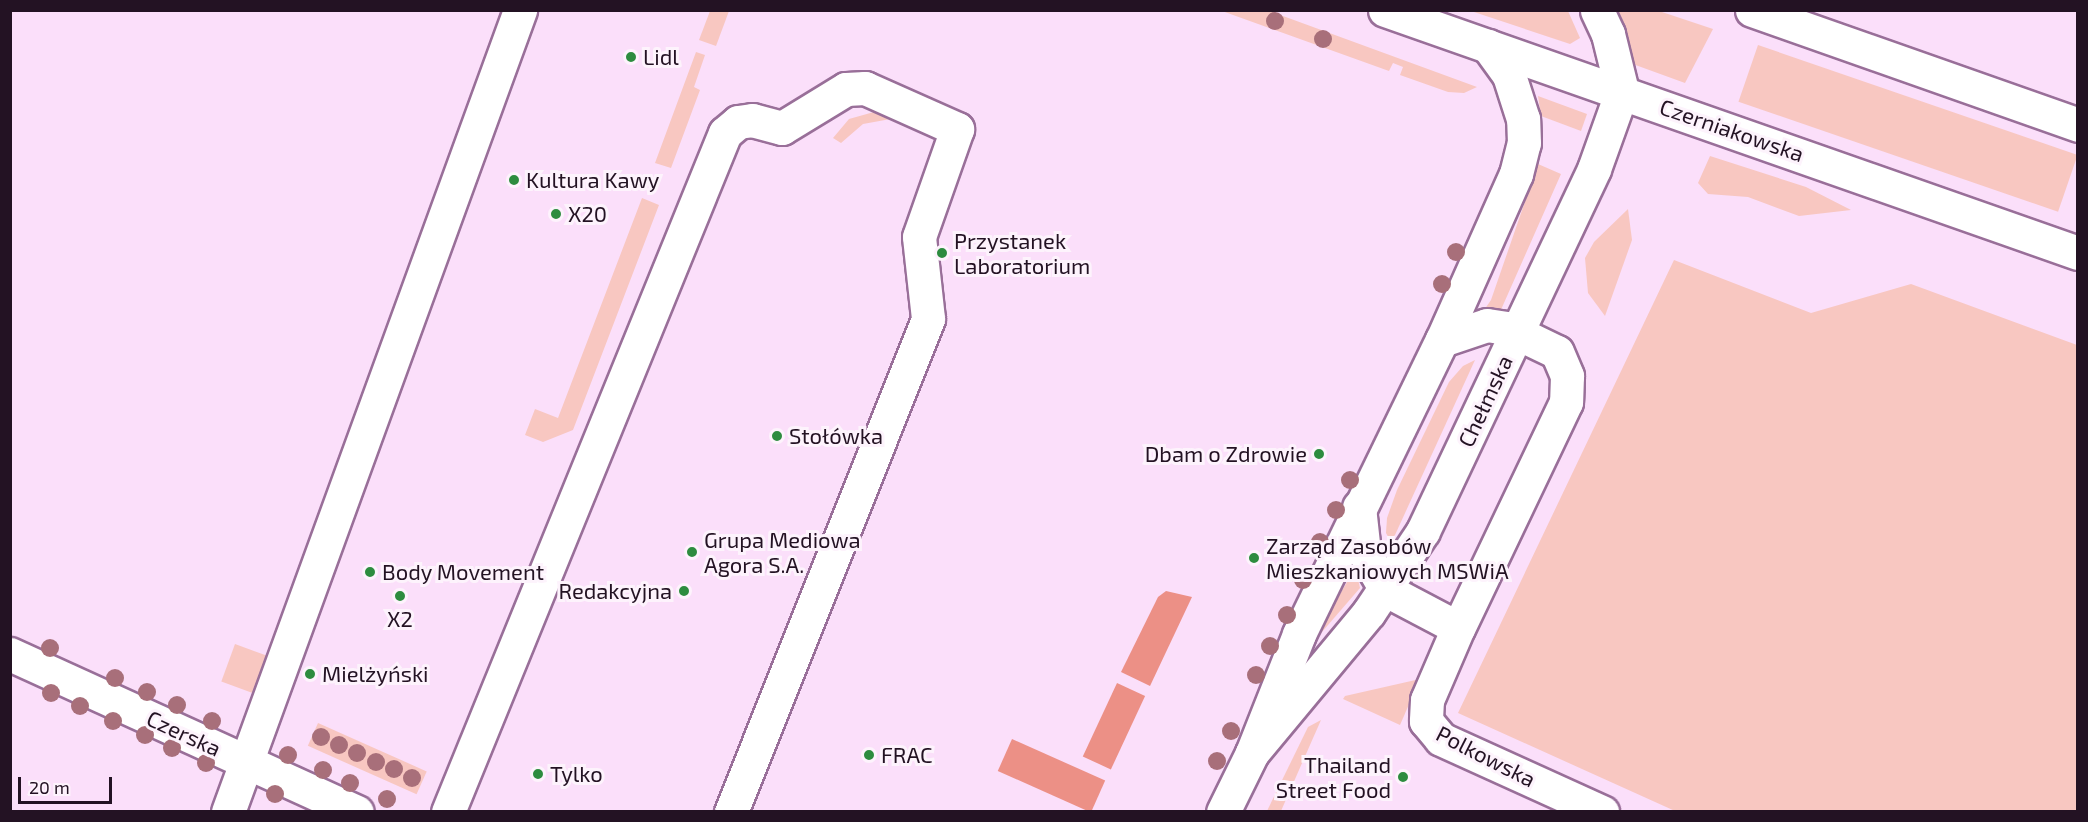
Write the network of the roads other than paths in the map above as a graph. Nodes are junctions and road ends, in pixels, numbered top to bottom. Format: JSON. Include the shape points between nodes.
{"nodes":[{"id":1,"x":520,"y":10,"type":"edge"},
{"id":2,"x":1385,"y":10,"type":"edge"},
{"id":3,"x":1597,"y":10,"type":"edge"},
{"id":4,"x":1752,"y":10,"type":"edge"},
{"id":5,"x":1488,"y":46,"type":"junction"},
{"id":6,"x":1622,"y":91,"type":"junction"},
{"id":7,"x":2078,"y":125,"type":"edge"},
{"id":8,"x":2078,"y":253,"type":"edge"},
{"id":9,"x":1517,"y":332,"type":"junction"},
{"id":10,"x":1442,"y":340,"type":"junction"},
{"id":11,"x":1359,"y":505,"type":"junction"},
{"id":12,"x":1386,"y":590,"type":"junction"},
{"id":13,"x":1458,"y":628,"type":"junction"},
{"id":14,"x":10,"y":654,"type":"edge"},
{"id":15,"x":1252,"y":753,"type":"junction"},
{"id":16,"x":247,"y":762,"type":"junction"},
{"id":17,"x":228,"y":812,"type":"edge"},
{"id":18,"x":357,"y":812,"type":"edge"},
{"id":19,"x":448,"y":812,"type":"edge"},
{"id":20,"x":731,"y":812,"type":"edge"},
{"id":21,"x":1223,"y":812,"type":"edge"},
{"id":22,"x":1602,"y":812,"type":"edge"}],
"edges":[{"from":1,"to":16,"type":"street"},
{"from":2,"to":5,"type":"street","name":"Czerniakowska"},
{"from":3,"to":6,"type":"street","via":[[1608,34]]},
{"from":4,"to":7,"type":"street"},
{"from":5,"to":6,"type":"street","name":"Czerniakowska"},
{"from":5,"to":10,"type":"street","name":"Chełmska","via":[[1512,83],[1523,119],[1524,143],[1505,203]]},
{"from":6,"to":8,"type":"street","name":"Czerniakowska"},
{"from":6,"to":9,"type":"street","name":"Chełmska","via":[[1599,159]]},
{"from":9,"to":10,"type":"street","name":"Polkowska","via":[[1488,326]]},
{"from":9,"to":12,"type":"street","name":"Chełmska","via":[[1423,531]]},
{"from":9,"to":13,"type":"street","name":"Polkowska","via":[[1557,352],[1567,376],[1566,402]]},
{"from":10,"to":11,"type":"street","name":"Chełmska"},
{"from":11,"to":12,"type":"street","via":[[1364,552]]},
{"from":11,"to":15,"type":"street","name":"Chełmska","via":[[1299,634]]},
{"from":12,"to":13,"type":"street"},
{"from":12,"to":15,"type":"street","name":"Chełmska"},
{"from":13,"to":22,"type":"street","name":"Polkowska","via":[[1427,700],[1429,728],[1441,739]]},
{"from":14,"to":16,"type":"street","name":"Czerska"},
{"from":15,"to":21,"type":"street","name":"Chełmska"},
{"from":16,"to":17,"type":"street"},
{"from":16,"to":18,"type":"street","name":"Czerska"},
{"from":19,"to":20,"type":"street","via":[[725,133],[738,122],[752,120],[782,128],[846,89],[865,88],[957,129],[920,237],[928,319]]}]}
